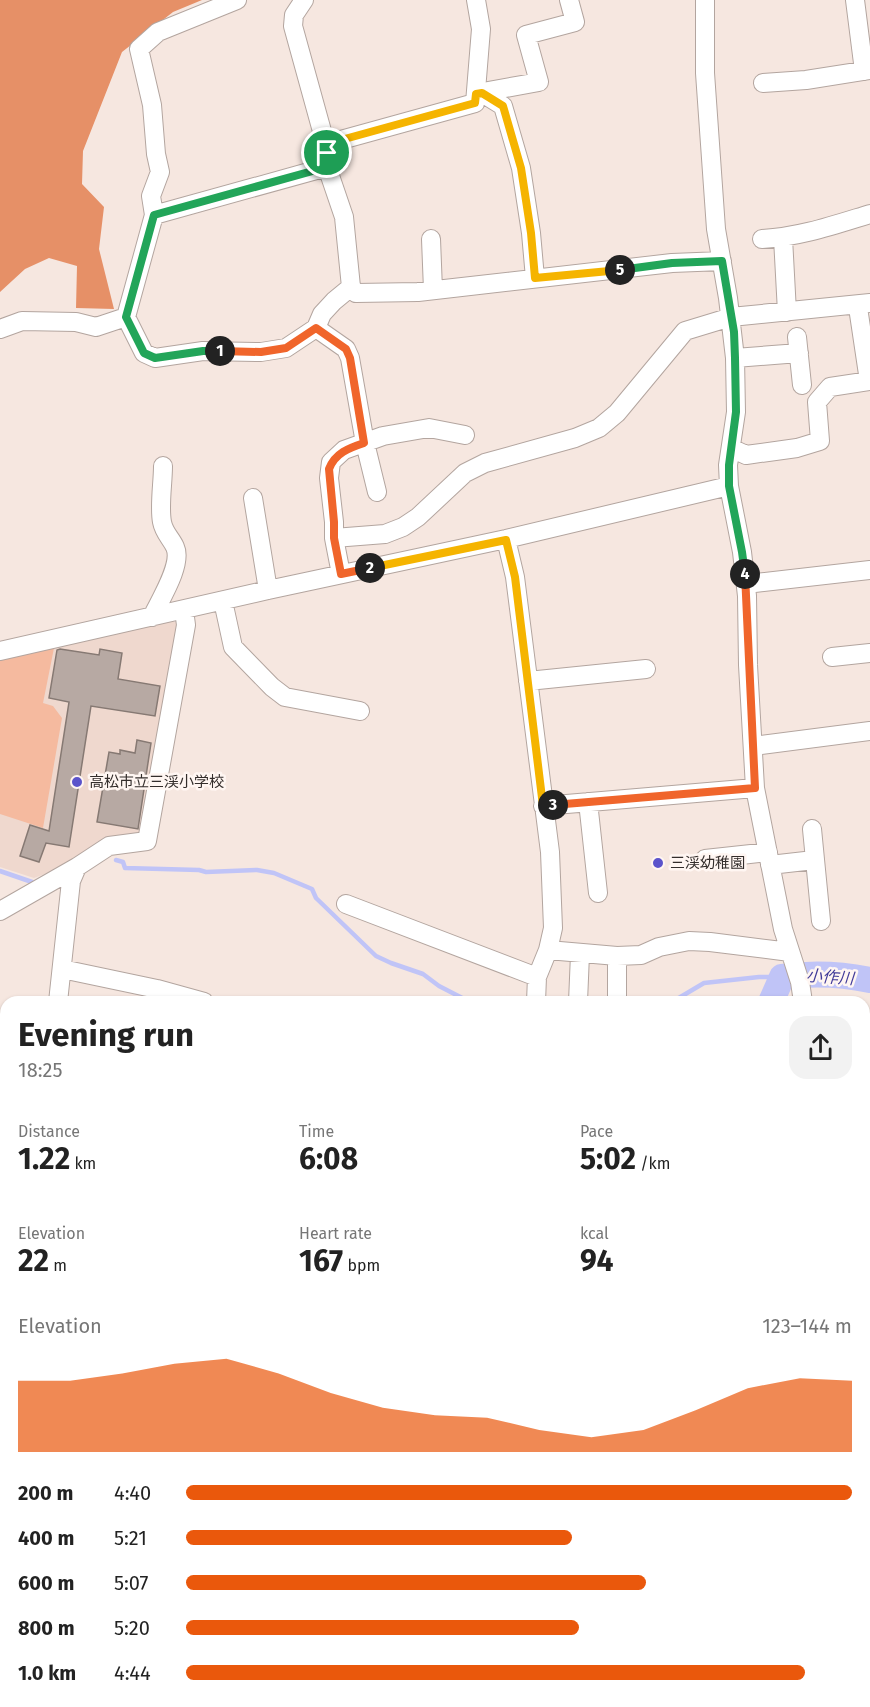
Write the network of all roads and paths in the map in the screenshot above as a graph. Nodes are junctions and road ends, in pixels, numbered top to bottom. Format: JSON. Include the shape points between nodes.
{"nodes":[{"id":1,"x":237,"y":0,"type":"edge"},
{"id":2,"x":304,"y":0,"type":"edge"},
{"id":3,"x":476,"y":0,"type":"edge"},
{"id":4,"x":569,"y":0,"type":"edge"},
{"id":5,"x":705,"y":0,"type":"edge"},
{"id":6,"x":855,"y":0,"type":"edge"},
{"id":7,"x":867,"y":71,"type":"edge"},
{"id":8,"x":763,"y":83,"type":"dead end"},
{"id":9,"x":479,"y":93,"type":"junction"},
{"id":10,"x":327,"y":160,"type":"junction"},
{"id":11,"x":870,"y":214,"type":"edge"},
{"id":12,"x":154,"y":215,"type":"junction"},
{"id":13,"x":430,"y":238,"type":"dead end"},
{"id":14,"x":783,"y":238,"type":"junction"},
{"id":15,"x":762,"y":239,"type":"dead end"},
{"id":16,"x":722,"y":261,"type":"junction"},
{"id":17,"x":535,"y":278,"type":"junction"},
{"id":18,"x":351,"y":287,"type":"junction"},
{"id":19,"x":433,"y":290,"type":"junction"},
{"id":20,"x":865,"y":309,"type":"edge"},
{"id":21,"x":787,"y":312,"type":"junction"},
{"id":22,"x":126,"y":317,"type":"junction"},
{"id":23,"x":731,"y":317,"type":"junction"},
{"id":24,"x":316,"y":328,"type":"junction"},
{"id":25,"x":0,"y":329,"type":"edge"},
{"id":26,"x":735,"y":358,"type":"junction"},
{"id":27,"x":869,"y":381,"type":"edge"},
{"id":28,"x":802,"y":385,"type":"dead end"},
{"id":29,"x":465,"y":435,"type":"dead end"},
{"id":30,"x":364,"y":443,"type":"junction"},
{"id":31,"x":731,"y":448,"type":"junction"},
{"id":32,"x":163,"y":466,"type":"dead end"},
{"id":33,"x":729,"y":486,"type":"junction"},
{"id":34,"x":377,"y":492,"type":"dead end"},
{"id":35,"x":253,"y":498,"type":"dead end"},
{"id":36,"x":334,"y":538,"type":"junction"},
{"id":37,"x":506,"y":540,"type":"junction"},
{"id":38,"x":870,"y":570,"type":"edge"},
{"id":39,"x":341,"y":574,"type":"junction"},
{"id":40,"x":746,"y":584,"type":"junction"},
{"id":41,"x":268,"y":590,"type":"junction"},
{"id":42,"x":223,"y":601,"type":"junction"},
{"id":43,"x":184,"y":610,"type":"junction"},
{"id":44,"x":152,"y":617,"type":"junction"},
{"id":45,"x":0,"y":651,"type":"edge"},
{"id":46,"x":870,"y":653,"type":"edge"},
{"id":47,"x":832,"y":657,"type":"dead end"},
{"id":48,"x":646,"y":669,"type":"dead end"},
{"id":49,"x":528,"y":681,"type":"junction"},
{"id":50,"x":360,"y":711,"type":"dead end"},
{"id":51,"x":870,"y":731,"type":"edge"},
{"id":52,"x":753,"y":746,"type":"junction"},
{"id":53,"x":755,"y":788,"type":"junction"},
{"id":54,"x":588,"y":802,"type":"junction"},
{"id":55,"x":543,"y":806,"type":"junction"},
{"id":56,"x":812,"y":829,"type":"dead end"},
{"id":57,"x":769,"y":859,"type":"junction"},
{"id":58,"x":705,"y":860,"type":"dead end"},
{"id":59,"x":814,"y":860,"type":"junction"},
{"id":60,"x":77,"y":867,"type":"junction"},
{"id":61,"x":598,"y":893,"type":"dead end"},
{"id":62,"x":346,"y":904,"type":"dead end"},
{"id":63,"x":0,"y":911,"type":"edge"},
{"id":64,"x":821,"y":921,"type":"dead end"},
{"id":65,"x":548,"y":950,"type":"junction"},
{"id":66,"x":580,"y":954,"type":"junction"},
{"id":67,"x":617,"y":956,"type":"junction"},
{"id":68,"x":795,"y":967,"type":"junction"},
{"id":69,"x":62,"y":969,"type":"junction"},
{"id":70,"x":537,"y":977,"type":"junction"},
{"id":71,"x":59,"y":996,"type":"edge"},
{"id":72,"x":182,"y":996,"type":"edge"},
{"id":73,"x":536,"y":996,"type":"edge"},
{"id":74,"x":578,"y":996,"type":"edge"},
{"id":75,"x":617,"y":996,"type":"edge"},
{"id":76,"x":802,"y":996,"type":"edge"}],
"edges":[{"from":1,"to":12,"type":"street","via":[[158,32],[139,49],[152,105],[160,172],[151,196]]},
{"from":2,"to":10,"type":"street","via":[[294,15],[293,26]]},
{"from":3,"to":9,"type":"street","via":[[481,29]]},
{"from":4,"to":9,"type":"street","via":[[575,22],[526,35],[539,82]]},
{"from":5,"to":16,"type":"street","via":[[705,73],[716,229]]},
{"from":6,"to":7,"type":"street"},
{"from":7,"to":8,"type":"street"},
{"from":9,"to":10,"type":"street","via":[[475,103],[341,140]]},
{"from":9,"to":17,"type":"street","via":[[503,106],[521,168]]},
{"from":10,"to":12,"type":"street"},
{"from":10,"to":18,"type":"street","via":[[344,217]]},
{"from":11,"to":14,"type":"street"},
{"from":12,"to":22,"type":"street"},
{"from":13,"to":19,"type":"street"},
{"from":14,"to":15,"type":"street"},
{"from":14,"to":21,"type":"street"},
{"from":16,"to":17,"type":"street"},
{"from":16,"to":23,"type":"street"},
{"from":17,"to":19,"type":"street"},
{"from":18,"to":19,"type":"street","via":[[357,293]]},
{"from":18,"to":24,"type":"street","via":[[322,314]]},
{"from":20,"to":21,"type":"street"},
{"from":20,"to":27,"type":"street"},
{"from":21,"to":23,"type":"street"},
{"from":22,"to":24,"type":"street","via":[[144,353],[155,358],[203,351],[261,352],[286,348]]},
{"from":22,"to":25,"type":"street","via":[[96,327],[76,322],[22,321]]},
{"from":23,"to":26,"type":"street"},
{"from":23,"to":36,"type":"street","via":[[685,331],[617,413],[599,428],[465,473],[403,527],[385,534]]},
{"from":24,"to":30,"type":"street","via":[[346,349],[350,358]]},
{"from":26,"to":28,"type":"street","via":[[798,345]]},
{"from":26,"to":31,"type":"street","via":[[736,412]]},
{"from":27,"to":31,"type":"street","via":[[830,387],[817,402],[820,441],[746,455]]},
{"from":29,"to":30,"type":"street","via":[[429,428]]},
{"from":30,"to":34,"type":"street"},
{"from":30,"to":36,"type":"street","via":[[344,450],[331,462]]},
{"from":31,"to":33,"type":"street"},
{"from":32,"to":44,"type":"street","via":[[162,522],[177,549],[177,559]]},
{"from":33,"to":37,"type":"street"},
{"from":33,"to":40,"type":"street"},
{"from":35,"to":41,"type":"street"},
{"from":36,"to":39,"type":"street"},
{"from":37,"to":39,"type":"street"},
{"from":37,"to":49,"type":"street","via":[[515,577]]},
{"from":38,"to":40,"type":"street"},
{"from":39,"to":41,"type":"street"},
{"from":40,"to":52,"type":"street"},
{"from":41,"to":42,"type":"street"},
{"from":42,"to":43,"type":"street"},
{"from":42,"to":50,"type":"street","via":[[233,647],[272,687],[285,697]]},
{"from":43,"to":44,"type":"street"},
{"from":43,"to":60,"type":"street","via":[[186,625],[147,841],[109,846]]},
{"from":44,"to":45,"type":"street"},
{"from":46,"to":47,"type":"street"},
{"from":48,"to":49,"type":"street"},
{"from":49,"to":55,"type":"street"},
{"from":51,"to":52,"type":"street"},
{"from":52,"to":53,"type":"street"},
{"from":53,"to":54,"type":"street"},
{"from":53,"to":57,"type":"street"},
{"from":54,"to":55,"type":"street"},
{"from":54,"to":61,"type":"street"},
{"from":55,"to":65,"type":"street","via":[[550,852],[553,928]]},
{"from":56,"to":59,"type":"street"},
{"from":57,"to":58,"type":"street"},
{"from":57,"to":59,"type":"street"},
{"from":57,"to":68,"type":"street"},
{"from":59,"to":64,"type":"street"},
{"from":60,"to":63,"type":"street"},
{"from":60,"to":69,"type":"street","via":[[70,881]]},
{"from":62,"to":70,"type":"street"},
{"from":65,"to":66,"type":"street"},
{"from":65,"to":70,"type":"street"},
{"from":66,"to":67,"type":"street"},
{"from":66,"to":74,"type":"street"},
{"from":67,"to":68,"type":"street","via":[[641,955],[689,941],[710,942]]},
{"from":67,"to":75,"type":"street"},
{"from":68,"to":76,"type":"street"},
{"from":69,"to":71,"type":"street"},
{"from":69,"to":72,"type":"street"},
{"from":70,"to":73,"type":"street"}]}
